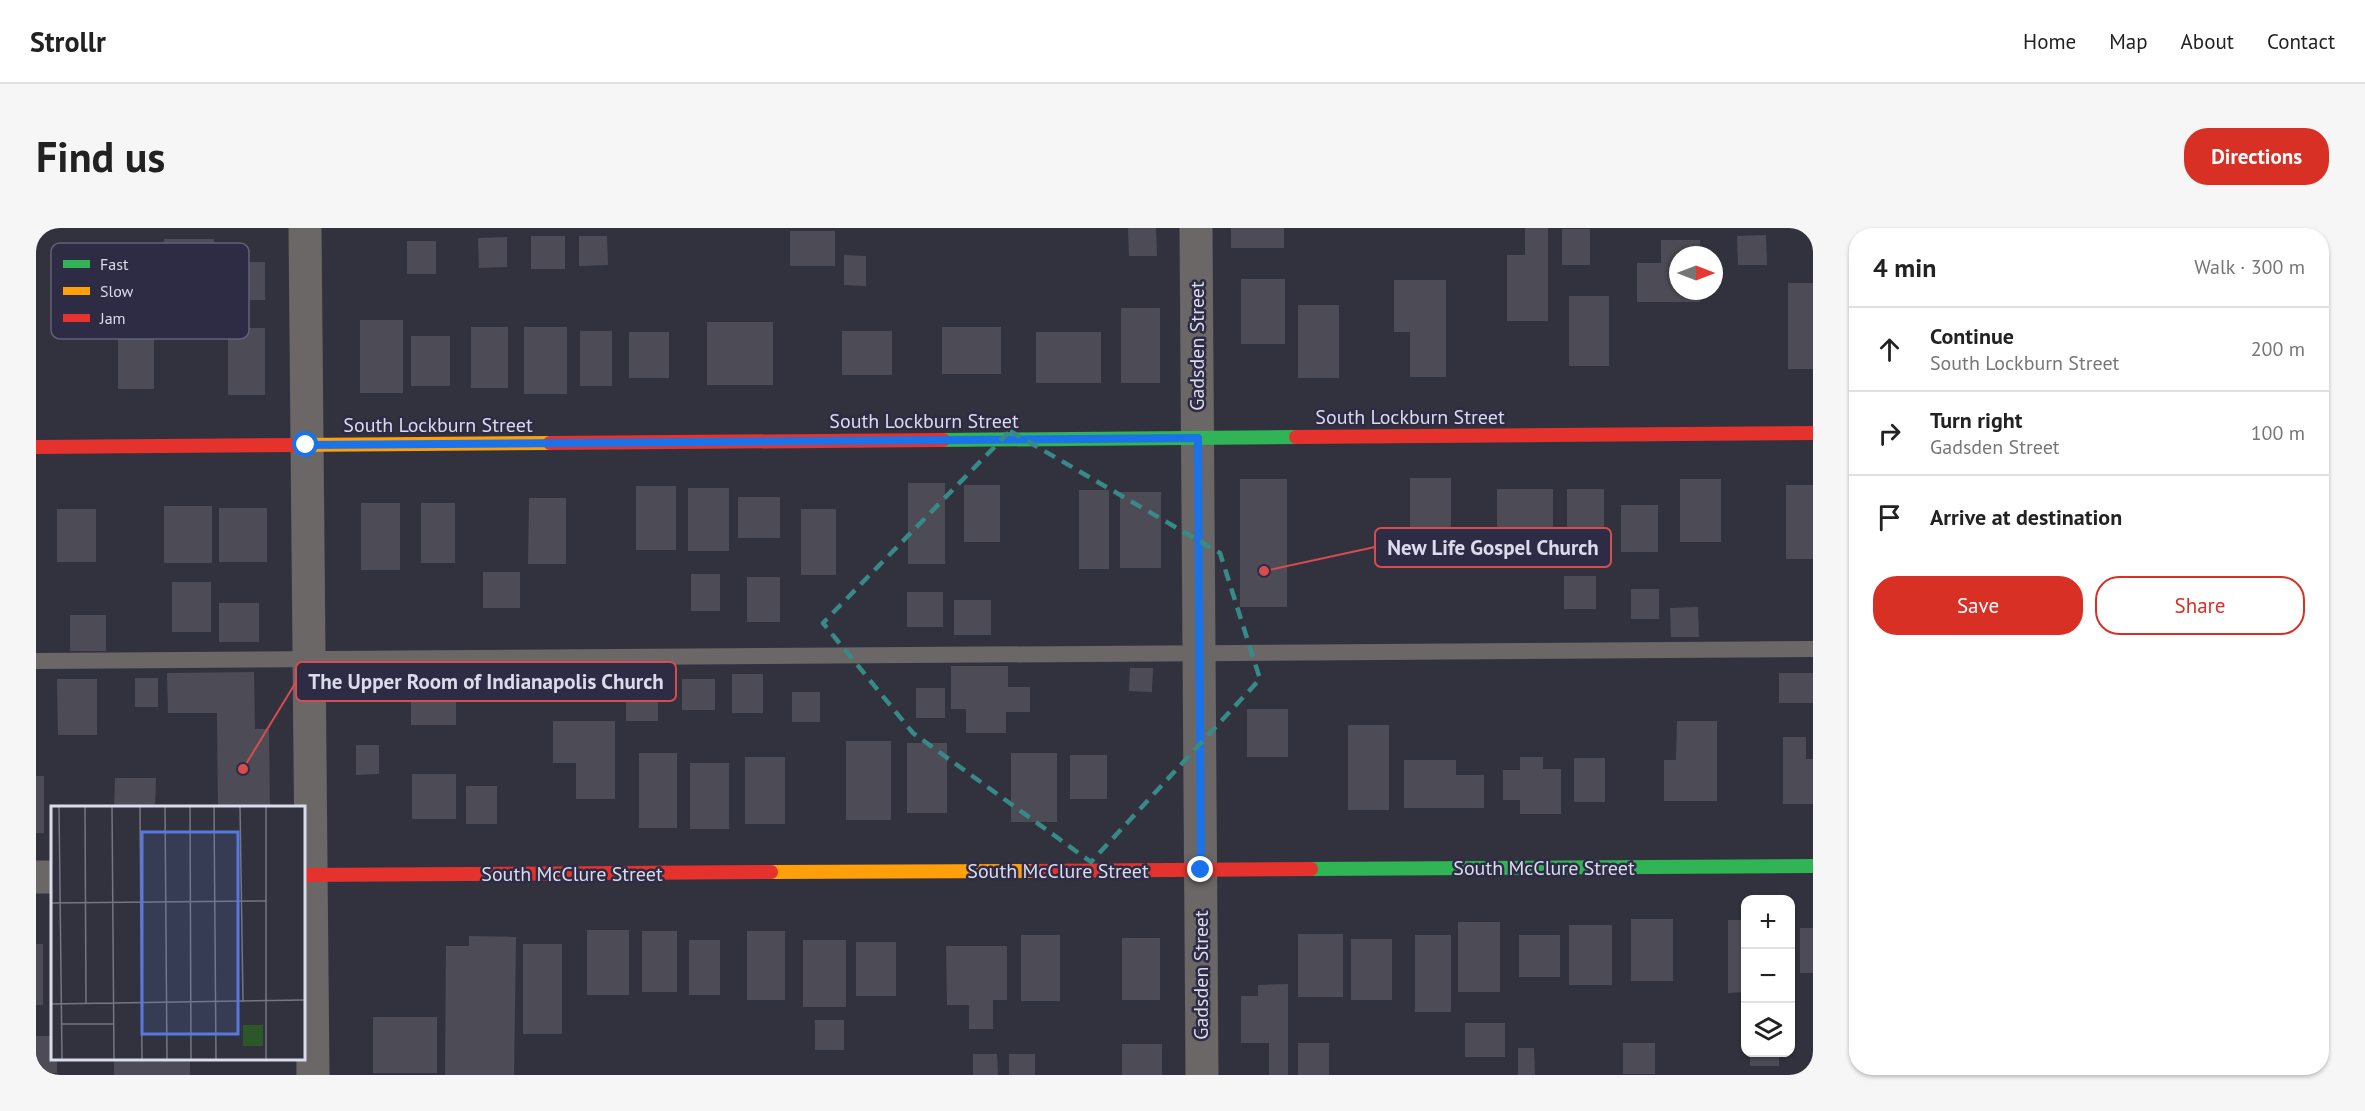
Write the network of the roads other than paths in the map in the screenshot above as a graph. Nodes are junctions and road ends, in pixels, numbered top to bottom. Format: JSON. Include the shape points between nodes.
{"nodes":[{"id":1,"x":305,"y":228,"type":"edge"},
{"id":2,"x":1196,"y":228,"type":"edge"},
{"id":3,"x":1813,"y":433,"type":"edge"},
{"id":4,"x":1198,"y":438,"type":"junction"},
{"id":5,"x":306,"y":445,"type":"junction"},
{"id":6,"x":36,"y":447,"type":"edge"},
{"id":7,"x":1813,"y":649,"type":"edge"},
{"id":8,"x":1199,"y":653,"type":"junction"},
{"id":9,"x":309,"y":659,"type":"junction"},
{"id":10,"x":36,"y":661,"type":"edge"},
{"id":11,"x":1813,"y":866,"type":"edge"},
{"id":12,"x":1201,"y":870,"type":"junction"},
{"id":13,"x":307,"y":875,"type":"edge"},
{"id":14,"x":313,"y":1075,"type":"edge"},
{"id":15,"x":1202,"y":1075,"type":"edge"}],
"edges":[{"from":1,"to":5,"type":"street"},
{"from":2,"to":4,"type":"street","name":"Gadsden Street"},
{"from":3,"to":4,"type":"street","name":"South Lockburn Street"},
{"from":4,"to":5,"type":"street","name":"South Lockburn Street"},
{"from":4,"to":8,"type":"street","name":"Gadsden Street"},
{"from":5,"to":6,"type":"street","name":"South Lockburn Street"},
{"from":5,"to":9,"type":"street"},
{"from":7,"to":8,"type":"lane"},
{"from":8,"to":9,"type":"lane"},
{"from":8,"to":12,"type":"street","name":"Gadsden Street"},
{"from":9,"to":10,"type":"lane"},
{"from":9,"to":13,"type":"street"},
{"from":11,"to":12,"type":"street","name":"South McClure Street"},
{"from":12,"to":13,"type":"street","name":"South McClure Street"},
{"from":12,"to":15,"type":"street","name":"Gadsden Street"},
{"from":13,"to":14,"type":"street"}]}
